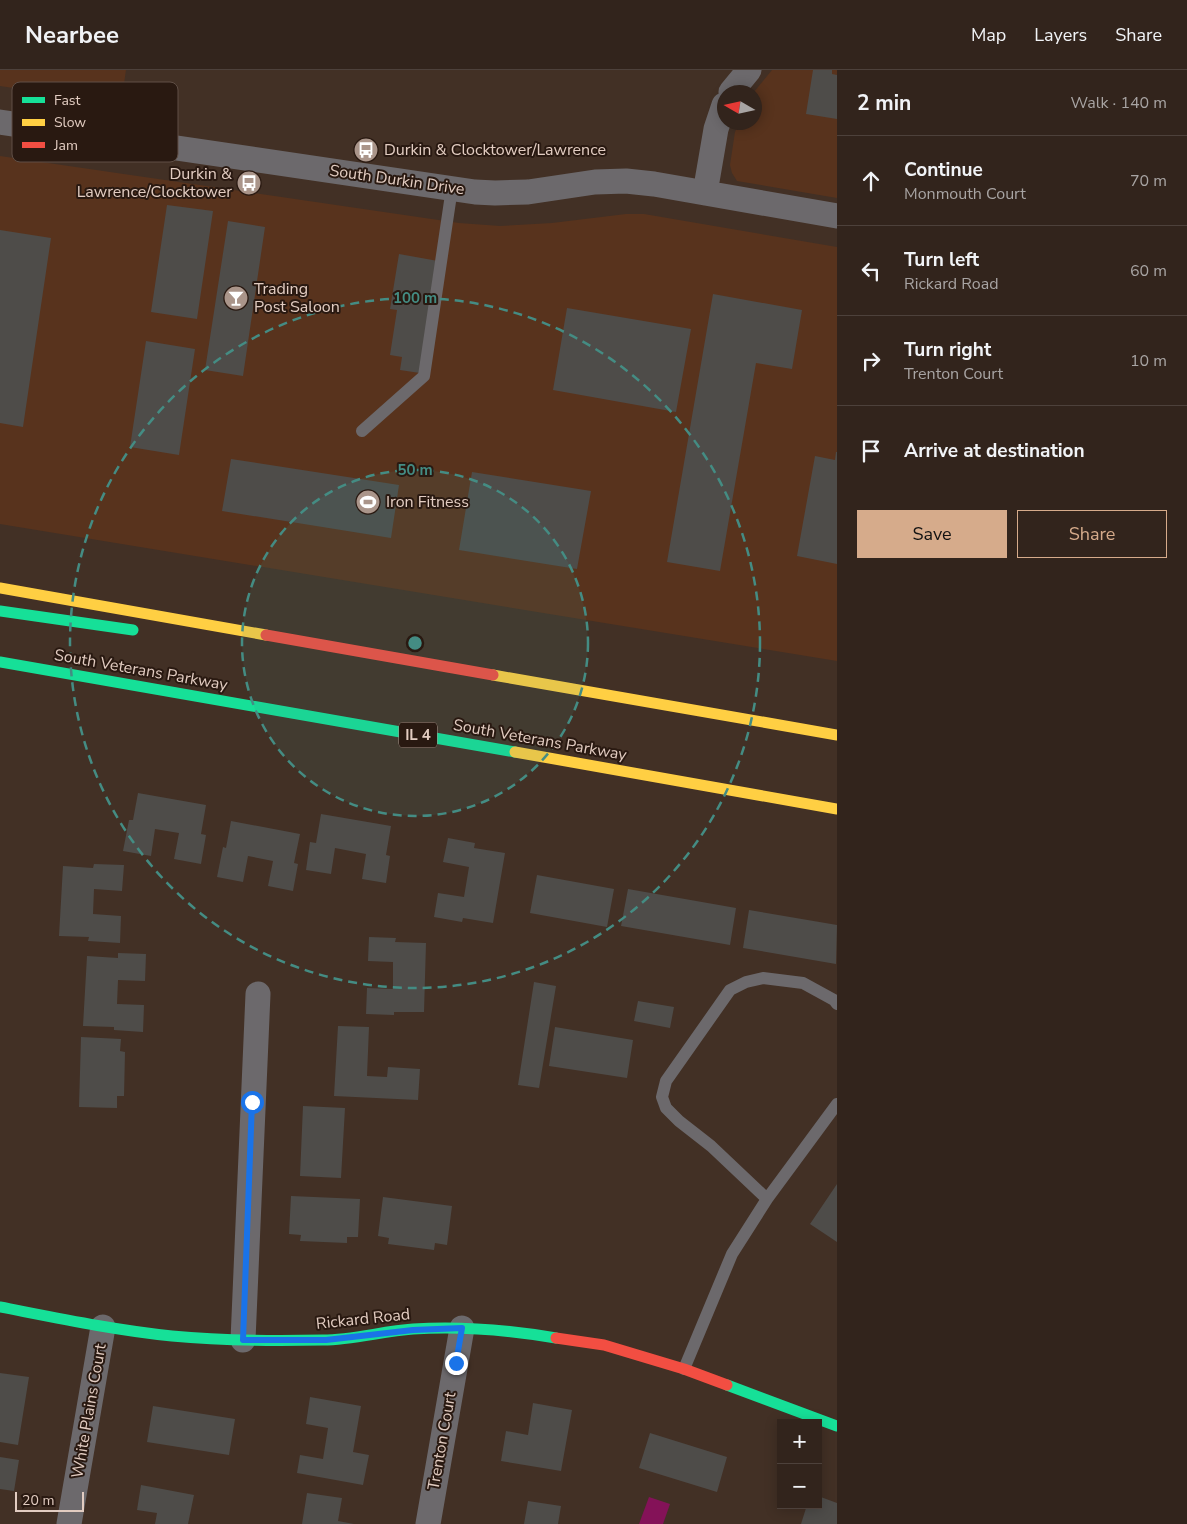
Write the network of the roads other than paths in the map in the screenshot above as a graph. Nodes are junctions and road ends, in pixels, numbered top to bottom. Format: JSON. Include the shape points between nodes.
{"nodes":[{"id":1,"x":748,"y":70,"type":"edge"},
{"id":2,"x":736,"y":85,"type":"edge"},
{"id":3,"x":717,"y":126,"type":"edge"},
{"id":4,"x":178,"y":148,"type":"edge"},
{"id":5,"x":452,"y":188,"type":"junction"},
{"id":6,"x":705,"y":193,"type":"junction"},
{"id":7,"x":837,"y":216,"type":"edge"},
{"id":8,"x":362,"y":431,"type":"dead end"},
{"id":9,"x":0,"y":577,"type":"edge"},
{"id":10,"x":0,"y":588,"type":"edge"},
{"id":11,"x":21,"y":592,"type":"junction"},
{"id":12,"x":0,"y":611,"type":"edge"},
{"id":13,"x":236,"y":629,"type":"junction"},
{"id":14,"x":142,"y":631,"type":"dead end"},
{"id":15,"x":180,"y":632,"type":"dead end"},
{"id":16,"x":0,"y":662,"type":"edge"},
{"id":17,"x":837,"y":735,"type":"edge"},
{"id":18,"x":837,"y":809,"type":"edge"},
{"id":19,"x":258,"y":994,"type":"dead end"},
{"id":20,"x":837,"y":1004,"type":"edge"},
{"id":21,"x":837,"y":1104,"type":"edge"},
{"id":22,"x":767,"y":1199,"type":"junction"},
{"id":23,"x":0,"y":1307,"type":"edge"},
{"id":24,"x":103,"y":1327,"type":"junction"},
{"id":25,"x":462,"y":1328,"type":"junction"},
{"id":26,"x":243,"y":1340,"type":"junction"},
{"id":27,"x":684,"y":1369,"type":"junction"},
{"id":28,"x":837,"y":1426,"type":"edge"},
{"id":29,"x":69,"y":1524,"type":"edge"},
{"id":30,"x":428,"y":1524,"type":"edge"}],
"edges":[{"from":1,"to":2,"type":"street"},
{"from":3,"to":6,"type":"street"},
{"from":4,"to":5,"type":"street","name":"South Durkin Drive"},
{"from":5,"to":6,"type":"street","name":"South Durkin Drive","via":[[495,193],[528,192],[626,181]]},
{"from":5,"to":8,"type":"lane","via":[[424,376]]},
{"from":6,"to":7,"type":"street","name":"South Durkin Drive"},
{"from":9,"to":11,"type":"main road"},
{"from":10,"to":11,"type":"main road"},
{"from":11,"to":13,"type":"main road"},
{"from":12,"to":14,"type":"main road"},
{"from":13,"to":15,"type":"main road"},
{"from":13,"to":17,"type":"main road"},
{"from":16,"to":18,"type":"main road","name":"South Veterans Parkway","number":"IL 4"},
{"from":19,"to":26,"type":"street"},
{"from":20,"to":22,"type":"lane","via":[[803,983],[763,978],[746,982],[730,990],[666,1081],[662,1097],[666,1108]]},
{"from":21,"to":22,"type":"lane"},
{"from":22,"to":27,"type":"lane","via":[[732,1254]]},
{"from":23,"to":24,"type":"main road","name":"Rickard Road"},
{"from":24,"to":26,"type":"main road","name":"Rickard Road"},
{"from":24,"to":29,"type":"street","name":"White Plains Court"},
{"from":25,"to":26,"type":"main road","name":"Rickard Road","via":[[326,1340]]},
{"from":25,"to":27,"type":"main road","name":"Rickard Road","via":[[521,1332],[604,1345]]},
{"from":25,"to":30,"type":"street","name":"Trenton Court"},
{"from":27,"to":28,"type":"main road","name":"Rickard Road"}]}
